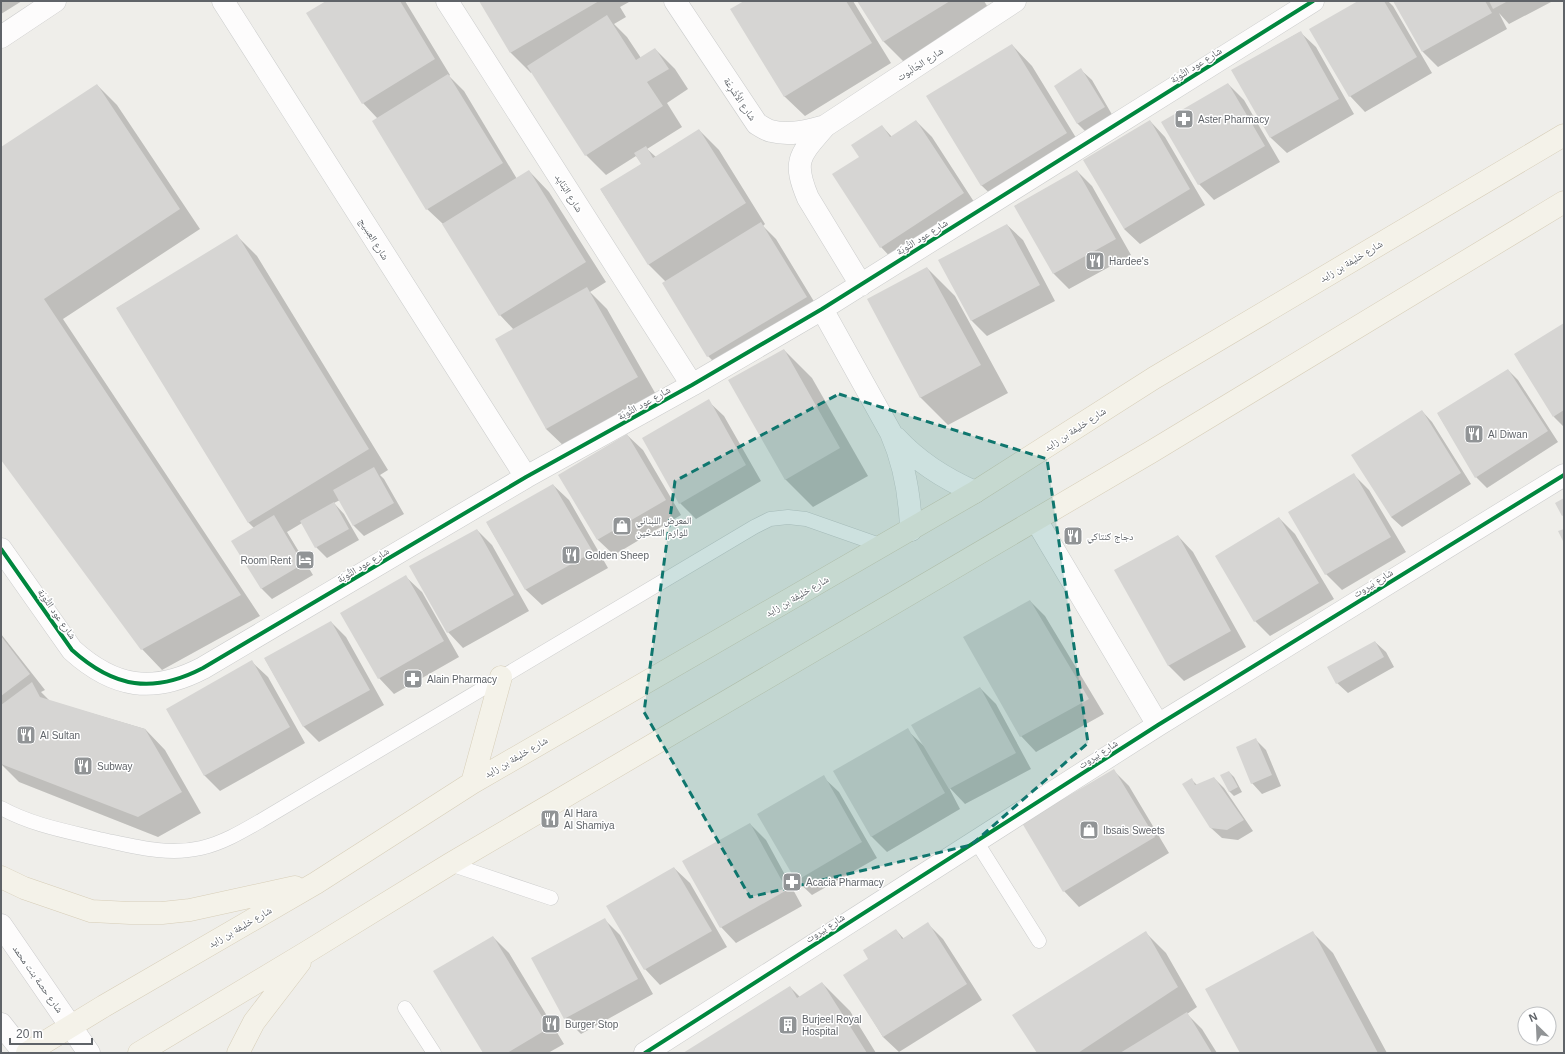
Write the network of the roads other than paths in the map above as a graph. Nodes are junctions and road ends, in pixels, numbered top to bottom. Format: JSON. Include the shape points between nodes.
{"nodes":[{"id":1,"x":55,"y":1,"type":"edge"},
{"id":2,"x":223,"y":1,"type":"edge"},
{"id":3,"x":447,"y":1,"type":"edge"},
{"id":4,"x":675,"y":1,"type":"edge"},
{"id":5,"x":1015,"y":1,"type":"edge"},
{"id":6,"x":1313,"y":1,"type":"edge"},
{"id":7,"x":1,"y":37,"type":"edge"},
{"id":8,"x":825,"y":126,"type":"junction"},
{"id":9,"x":1564,"y":134,"type":"edge"},
{"id":10,"x":1564,"y":202,"type":"edge"},
{"id":11,"x":861,"y":285,"type":"junction"},
{"id":12,"x":822,"y":309,"type":"junction"},
{"id":13,"x":692,"y":385,"type":"junction"},
{"id":14,"x":891,"y":433,"type":"junction"},
{"id":15,"x":1564,"y":476,"type":"edge"},
{"id":16,"x":526,"y":477,"type":"junction"},
{"id":17,"x":975,"y":492,"type":"junction"},
{"id":18,"x":1036,"y":520,"type":"junction"},
{"id":19,"x":911,"y":530,"type":"junction"},
{"id":20,"x":883,"y":546,"type":"junction"},
{"id":21,"x":1,"y":549,"type":"edge"},
{"id":22,"x":501,"y":677,"type":"junction"},
{"id":23,"x":1158,"y":725,"type":"junction"},
{"id":24,"x":472,"y":783,"type":"junction"},
{"id":25,"x":1,"y":808,"type":"edge"},
{"id":26,"x":976,"y":841,"type":"junction"},
{"id":27,"x":450,"y":864,"type":"junction"},
{"id":28,"x":1,"y":877,"type":"edge"},
{"id":29,"x":316,"y":883,"type":"junction"},
{"id":30,"x":551,"y":898,"type":"dead end"},
{"id":31,"x":1,"y":925,"type":"edge"},
{"id":32,"x":1039,"y":941,"type":"dead end"},
{"id":33,"x":307,"y":952,"type":"junction"},
{"id":34,"x":405,"y":1008,"type":"dead end"},
{"id":35,"x":1,"y":1024,"type":"edge"},
{"id":36,"x":71,"y":1026,"type":"junction"},
{"id":37,"x":24,"y":1053,"type":"edge"},
{"id":38,"x":27,"y":1053,"type":"edge"},
{"id":39,"x":89,"y":1053,"type":"edge"},
{"id":40,"x":139,"y":1053,"type":"edge"},
{"id":41,"x":238,"y":1053,"type":"edge"},
{"id":42,"x":434,"y":1053,"type":"edge"},
{"id":43,"x":644,"y":1053,"type":"edge"}],
"edges":[{"from":1,"to":7,"type":"street"},
{"from":2,"to":16,"type":"street","name":"شارع العِسِيج"},
{"from":3,"to":13,"type":"street","name":"شارع البَنَايِد"},
{"from":4,"to":8,"type":"street","name":"شارع الأَشْرِعَة","via":[[757,124],[770,131],[787,133],[804,132]]},
{"from":5,"to":8,"type":"street","name":"شارع الجَالْبوت"},
{"from":6,"to":11,"type":"street","name":"شارع عود التُّوبَة"},
{"from":8,"to":11,"type":"street","via":[[803,151],[799,167],[802,183],[808,198]]},
{"from":9,"to":17,"type":"main road","name":"شارع خليفة بن زايد","via":[[1154,378]]},
{"from":10,"to":18,"type":"main road"},
{"from":11,"to":12,"type":"street","name":"شارع عود التُّوبَة"},
{"from":12,"to":13,"type":"street","name":"شارع عود التُّوبَة"},
{"from":12,"to":14,"type":"street"},
{"from":13,"to":16,"type":"street","name":"شارع عود التُّوبَة"},
{"from":14,"to":17,"type":"street","via":[[915,457],[938,474]]},
{"from":14,"to":19,"type":"street","via":[[903,464]]},
{"from":15,"to":23,"type":"street","name":"شارع بَيروت"},
{"from":16,"to":21,"type":"street","name":"شارع عود التُّوبَة","via":[[203,668],[184,678],[164,683],[143,684],[122,680],[104,674],[87,663],[72,650]]},
{"from":17,"to":19,"type":"main road","name":"شارع خليفة بن زايد"},
{"from":18,"to":23,"type":"street"},
{"from":18,"to":27,"type":"main road"},
{"from":19,"to":20,"type":"main road","name":"شارع خليفة بن زايد"},
{"from":20,"to":22,"type":"lane","via":[[806,519],[770,519]]},
{"from":20,"to":24,"type":"main road","name":"شارع خليفة بن زايد"},
{"from":22,"to":24,"type":"main road"},
{"from":22,"to":25,"type":"lane","via":[[262,820],[202,848],[157,851],[47,827]]},
{"from":23,"to":26,"type":"street","name":"شارع بَيروت"},
{"from":24,"to":29,"type":"main road","name":"شارع خليفة بن زايد"},
{"from":26,"to":32,"type":"lane"},
{"from":26,"to":43,"type":"street","name":"شارع بَيروت"},
{"from":27,"to":30,"type":"lane"},
{"from":27,"to":33,"type":"main road"},
{"from":28,"to":29,"type":"main road","via":[[24,888],[91,911],[130,913],[190,910]]},
{"from":29,"to":36,"type":"main road","name":"شارع خليفة بن زايد"},
{"from":31,"to":36,"type":"street","name":"شارع حصة بنت محمد"},
{"from":33,"to":40,"type":"main road"},
{"from":33,"to":41,"type":"main road","via":[[254,1022]]},
{"from":34,"to":42,"type":"lane"},
{"from":35,"to":37,"type":"street"},
{"from":36,"to":38,"type":"main road","name":"شارع خليفة بن زايد"},
{"from":36,"to":39,"type":"street","name":"شارع حصة بنت محمد"}]}
